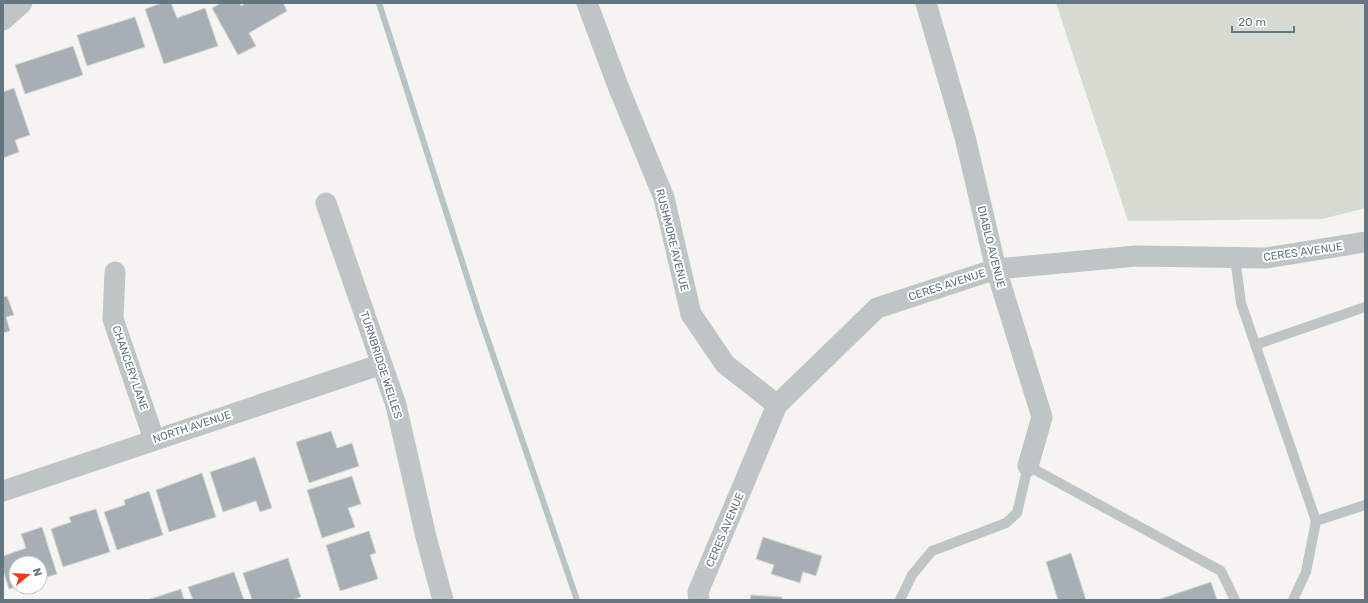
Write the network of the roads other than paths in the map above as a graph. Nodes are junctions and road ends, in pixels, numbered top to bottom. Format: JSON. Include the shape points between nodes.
{"nodes":[{"id":1,"x":22,"y":3,"type":"edge"},
{"id":2,"x":587,"y":3,"type":"edge"},
{"id":3,"x":926,"y":3,"type":"edge"},
{"id":4,"x":3,"y":20,"type":"edge"},
{"id":5,"x":326,"y":203,"type":"dead end"},
{"id":6,"x":1365,"y":242,"type":"edge"},
{"id":7,"x":1235,"y":258,"type":"junction"},
{"id":8,"x":996,"y":269,"type":"junction"},
{"id":9,"x":115,"y":272,"type":"dead end"},
{"id":10,"x":1365,"y":307,"type":"edge"},
{"id":11,"x":1255,"y":345,"type":"junction"},
{"id":12,"x":382,"y":364,"type":"junction"},
{"id":13,"x":777,"y":405,"type":"junction"},
{"id":14,"x":154,"y":439,"type":"junction"},
{"id":15,"x":1028,"y":466,"type":"junction"},
{"id":16,"x":3,"y":491,"type":"edge"},
{"id":17,"x":1365,"y":505,"type":"edge"},
{"id":18,"x":1316,"y":521,"type":"junction"},
{"id":19,"x":439,"y":599,"type":"edge"},
{"id":20,"x":699,"y":600,"type":"edge"},
{"id":21,"x":900,"y":600,"type":"edge"},
{"id":22,"x":1235,"y":600,"type":"edge"},
{"id":23,"x":1293,"y":600,"type":"edge"}],
"edges":[{"from":1,"to":4,"type":"street"},
{"from":2,"to":13,"type":"street","name":"RUSHMORE AVENUE","via":[[664,198],[691,314],[725,364]]},
{"from":3,"to":8,"type":"street","name":"DIABLO AVENUE","via":[[965,137]]},
{"from":5,"to":12,"type":"street","name":"TURNBRIDGE WELLES"},
{"from":6,"to":7,"type":"street","name":"CERES AVENUE","via":[[1266,258]]},
{"from":7,"to":8,"type":"street","name":"CERES AVENUE","via":[[1136,256]]},
{"from":7,"to":11,"type":"lane","via":[[1241,303]]},
{"from":8,"to":13,"type":"street","name":"CERES AVENUE","via":[[877,308]]},
{"from":8,"to":15,"type":"street","name":"DIABLO AVENUE","via":[[1042,417]]},
{"from":9,"to":14,"type":"street","name":"CHANCERY LANE","via":[[113,319]]},
{"from":10,"to":11,"type":"lane"},
{"from":11,"to":18,"type":"lane"},
{"from":12,"to":14,"type":"street","name":"NORTH AVENUE"},
{"from":12,"to":19,"type":"street","name":"TURNBRIDGE WELLES","via":[[396,405]]},
{"from":13,"to":20,"type":"street","name":"CERES AVENUE","via":[[698,592]]},
{"from":14,"to":16,"type":"street","name":"NORTH AVENUE"},
{"from":15,"to":21,"type":"lane","via":[[1017,513],[1006,523],[932,551],[912,575]]},
{"from":15,"to":22,"type":"lane","via":[[1220,571]]},
{"from":17,"to":18,"type":"lane"},
{"from":18,"to":23,"type":"lane","via":[[1306,572]]}]}
